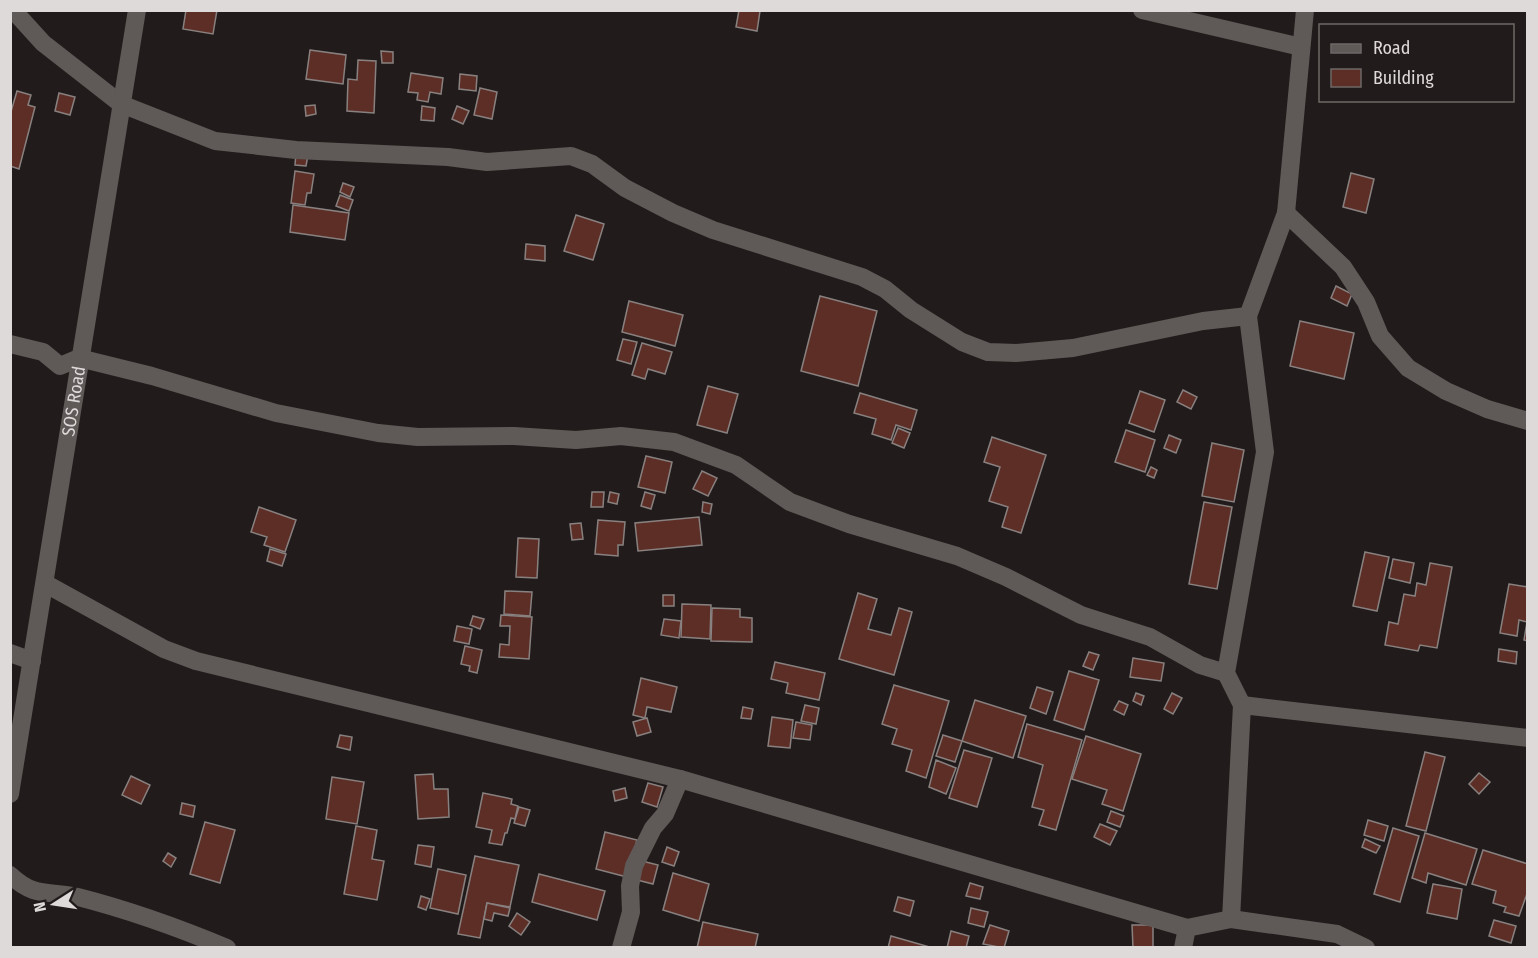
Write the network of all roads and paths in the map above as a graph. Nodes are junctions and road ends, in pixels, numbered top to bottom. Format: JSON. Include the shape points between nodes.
{"nodes":[{"id":1,"x":13,"y":10,"type":"edge"},
{"id":2,"x":137,"y":10,"type":"edge"},
{"id":3,"x":1142,"y":10,"type":"edge"},
{"id":4,"x":1305,"y":10,"type":"edge"},
{"id":5,"x":1301,"y":47,"type":"junction"},
{"id":6,"x":122,"y":104,"type":"junction"},
{"id":7,"x":1286,"y":213,"type":"junction"},
{"id":8,"x":1248,"y":316,"type":"junction"},
{"id":9,"x":10,"y":344,"type":"edge"},
{"id":10,"x":79,"y":358,"type":"junction"},
{"id":11,"x":1527,"y":421,"type":"edge"},
{"id":12,"x":46,"y":584,"type":"junction"},
{"id":13,"x":10,"y":653,"type":"edge"},
{"id":14,"x":32,"y":661,"type":"junction"},
{"id":15,"x":1226,"y":672,"type":"junction"},
{"id":16,"x":1242,"y":705,"type":"junction"},
{"id":17,"x":1527,"y":738,"type":"edge"},
{"id":18,"x":680,"y":779,"type":"junction"},
{"id":19,"x":10,"y":794,"type":"edge"},
{"id":20,"x":10,"y":875,"type":"edge"},
{"id":21,"x":1231,"y":919,"type":"junction"},
{"id":22,"x":1187,"y":928,"type":"junction"},
{"id":23,"x":227,"y":948,"type":"edge"},
{"id":24,"x":621,"y":948,"type":"edge"},
{"id":25,"x":1183,"y":948,"type":"edge"},
{"id":26,"x":1366,"y":948,"type":"edge"}],
"edges":[{"from":1,"to":6,"type":"street","via":[[43,43]]},
{"from":2,"to":6,"type":"street","name":"SOS Road"},
{"from":3,"to":5,"type":"street"},
{"from":4,"to":5,"type":"street"},
{"from":5,"to":7,"type":"street"},
{"from":6,"to":8,"type":"street","via":[[226,143],[487,162],[571,156],[703,226],[862,277],[962,342],[988,352],[1073,348],[1203,321]]},
{"from":6,"to":10,"type":"street","name":"SOS Road"},
{"from":7,"to":8,"type":"street"},
{"from":7,"to":11,"type":"street","via":[[1343,267],[1366,302],[1380,336],[1408,368],[1446,392]]},
{"from":8,"to":15,"type":"street","via":[[1265,452]]},
{"from":9,"to":10,"type":"street","via":[[43,352],[60,366]]},
{"from":10,"to":12,"type":"street","name":"SOS Road"},
{"from":10,"to":15,"type":"street","via":[[276,413],[378,433],[576,440],[621,435],[674,441],[736,465],[790,502],[957,556],[1081,615],[1150,637],[1200,665]]},
{"from":12,"to":14,"type":"street","name":"SOS Road"},
{"from":12,"to":18,"type":"street","via":[[164,650],[196,661]]},
{"from":13,"to":14,"type":"street"},
{"from":14,"to":19,"type":"street","name":"SOS Road"},
{"from":15,"to":16,"type":"street"},
{"from":16,"to":17,"type":"street"},
{"from":16,"to":21,"type":"street"},
{"from":18,"to":22,"type":"street"},
{"from":18,"to":24,"type":"street","via":[[665,814],[653,828],[634,866],[631,912]]},
{"from":20,"to":23,"type":"street","via":[[26,890],[77,897],[162,922]]},
{"from":21,"to":22,"type":"street"},
{"from":21,"to":26,"type":"street","via":[[1337,934]]},
{"from":22,"to":25,"type":"street"}]}
